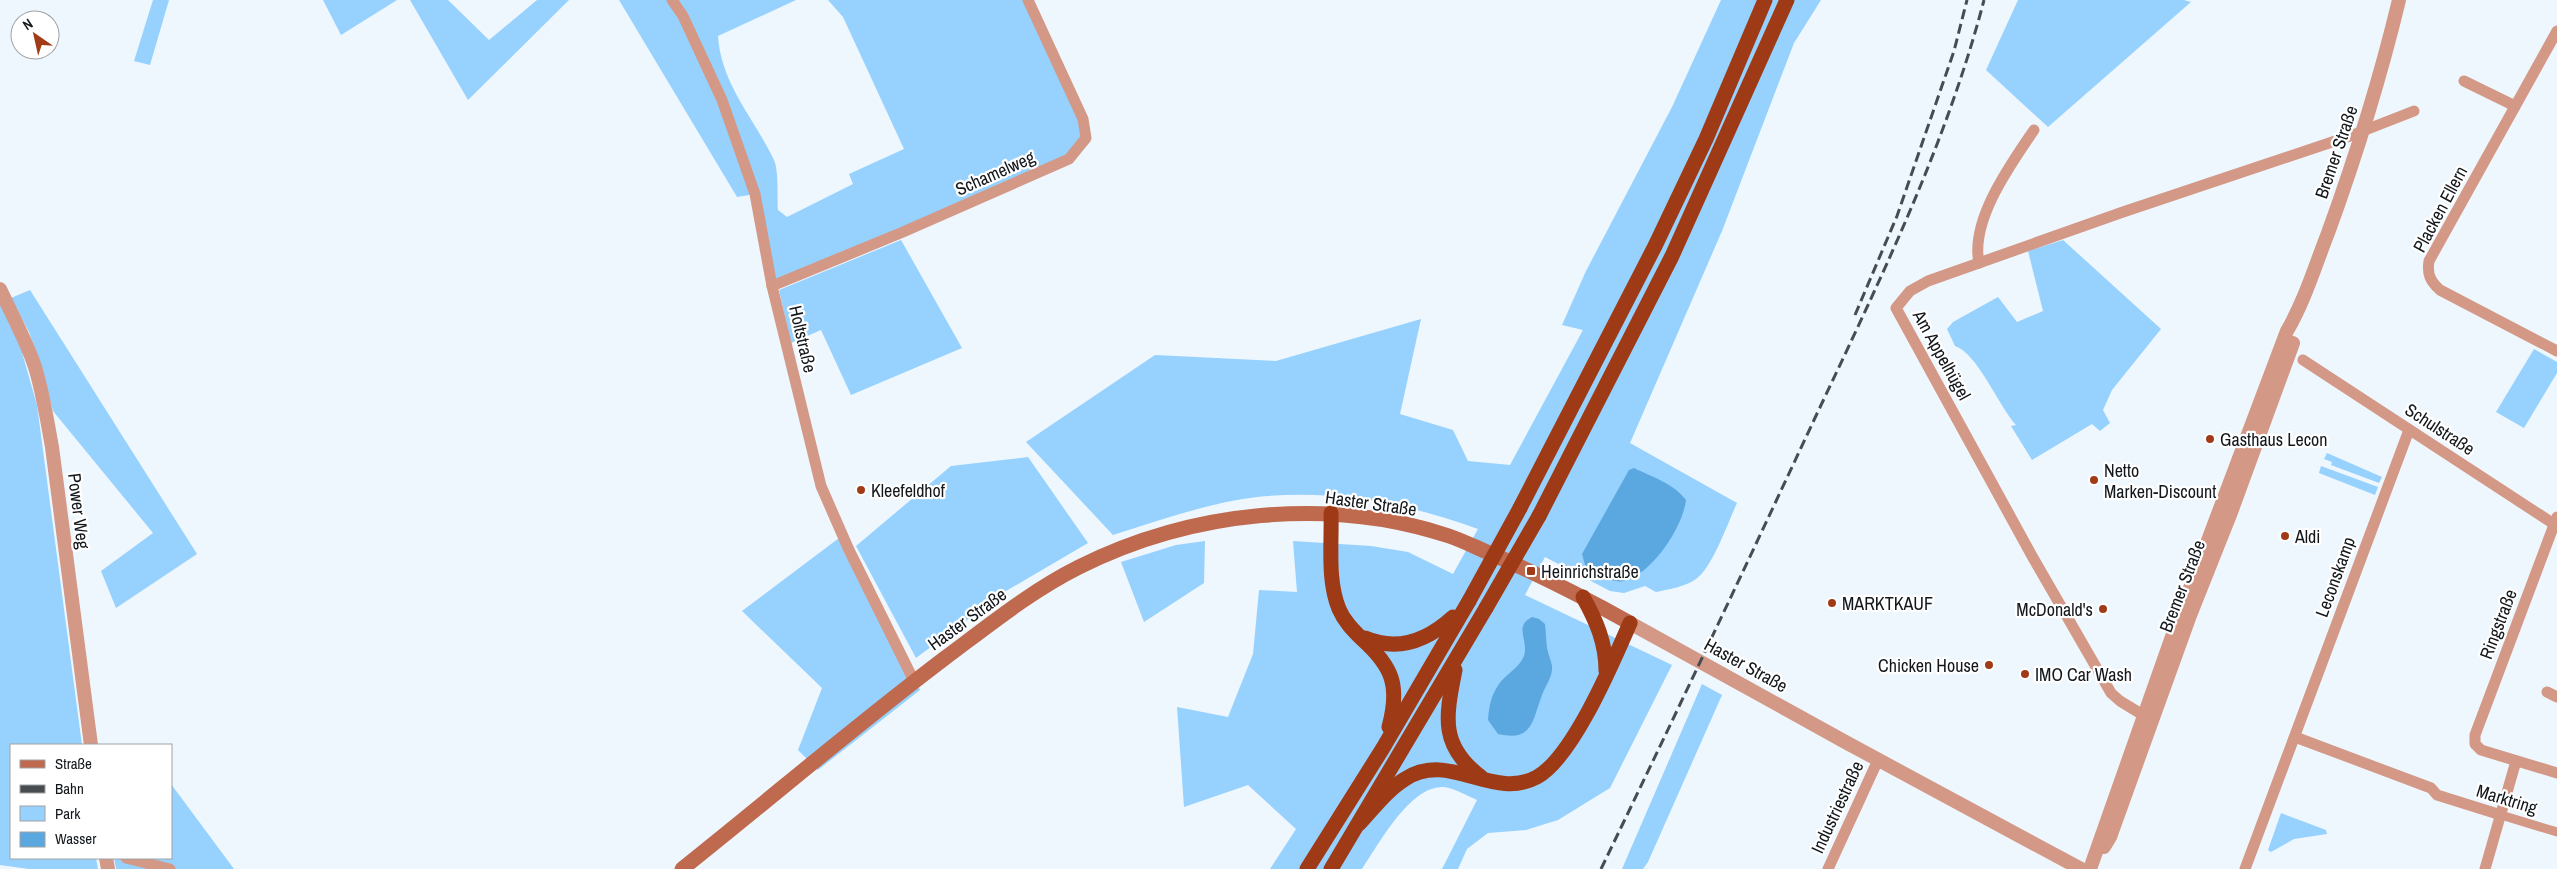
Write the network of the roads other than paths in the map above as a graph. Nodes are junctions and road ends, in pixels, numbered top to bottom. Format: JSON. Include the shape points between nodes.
{"nodes":[{"id":1,"x":672,"y":0,"type":"edge"},
{"id":2,"x":1028,"y":0,"type":"edge"},
{"id":3,"x":1765,"y":0,"type":"edge"},
{"id":4,"x":1787,"y":0,"type":"edge"},
{"id":5,"x":1797,"y":0,"type":"edge"},
{"id":6,"x":2399,"y":0,"type":"edge"},
{"id":7,"x":2557,"y":31,"type":"edge"},
{"id":8,"x":1766,"y":51,"type":"junction"},
{"id":9,"x":2464,"y":81,"type":"dead end"},
{"id":10,"x":2515,"y":106,"type":"junction"},
{"id":11,"x":2414,"y":110,"type":"dead end"},
{"id":12,"x":2034,"y":130,"type":"dead end"},
{"id":13,"x":2364,"y":130,"type":"junction"},
{"id":14,"x":1979,"y":262,"type":"junction"},
{"id":15,"x":772,"y":286,"type":"junction"},
{"id":16,"x":0,"y":290,"type":"edge"},
{"id":17,"x":2298,"y":313,"type":"junction"},
{"id":18,"x":2557,"y":350,"type":"edge"},
{"id":19,"x":2303,"y":360,"type":"dead end"},
{"id":20,"x":2409,"y":430,"type":"junction"},
{"id":21,"x":1331,"y":513,"type":"junction"},
{"id":22,"x":2556,"y":523,"type":"edge"},
{"id":23,"x":1583,"y":597,"type":"junction"},
{"id":24,"x":1468,"y":601,"type":"junction"},
{"id":25,"x":1630,"y":622,"type":"junction"},
{"id":26,"x":1359,"y":636,"type":"junction"},
{"id":27,"x":1457,"y":660,"type":"junction"},
{"id":28,"x":1606,"y":672,"type":"junction"},
{"id":29,"x":914,"y":681,"type":"junction"},
{"id":30,"x":2143,"y":716,"type":"junction"},
{"id":31,"x":2295,"y":737,"type":"junction"},
{"id":32,"x":91,"y":744,"type":"edge"},
{"id":33,"x":1383,"y":748,"type":"junction"},
{"id":34,"x":1878,"y":760,"type":"junction"},
{"id":35,"x":2516,"y":761,"type":"junction"},
{"id":36,"x":2557,"y":773,"type":"edge"},
{"id":37,"x":1484,"y":779,"type":"junction"},
{"id":38,"x":2501,"y":815,"type":"junction"},
{"id":39,"x":1359,"y":824,"type":"junction"},
{"id":40,"x":2557,"y":832,"type":"edge"},
{"id":41,"x":130,"y":859,"type":"edge"},
{"id":42,"x":170,"y":869,"type":"edge"},
{"id":43,"x":682,"y":869,"type":"edge"},
{"id":44,"x":1307,"y":869,"type":"edge"},
{"id":45,"x":1331,"y":869,"type":"edge"},
{"id":46,"x":1828,"y":869,"type":"edge"},
{"id":47,"x":2082,"y":869,"type":"edge"},
{"id":48,"x":2090,"y":869,"type":"edge"},
{"id":49,"x":2246,"y":869,"type":"edge"},
{"id":50,"x":2485,"y":869,"type":"edge"}],
"edges":[{"from":1,"to":15,"type":"street","name":"Holtstraße","via":[[683,16],[722,100],[750,179]]},
{"from":2,"to":15,"type":"street","name":"Schamelweg","via":[[1083,119],[1086,138],[1069,159]]},
{"from":3,"to":24,"type":"highway","bridge":true,"via":[[1706,139],[1655,246],[1520,508]]},
{"from":4,"to":8,"type":"highway"},
{"from":5,"to":8,"type":"highway"},
{"from":6,"to":13,"type":"street","name":"Bremer Straße","via":[[2386,58]]},
{"from":7,"to":10,"type":"street","name":"Placken Ellern"},
{"from":8,"to":27,"type":"highway","bridge":true,"via":[[1672,256],[1539,516]]},
{"from":9,"to":10,"type":"street"},
{"from":10,"to":18,"type":"street","name":"Placken Ellern","via":[[2430,260],[2427,271],[2431,282],[2440,290]]},
{"from":11,"to":13,"type":"street"},
{"from":12,"to":14,"type":"street","via":[[1999,182],[1978,239]]},
{"from":13,"to":14,"type":"street","name":"Am Appelhügel"},
{"from":13,"to":17,"type":"street","name":"Bremer Straße"},
{"from":14,"to":30,"type":"street","name":"Am Appelhügel","via":[[1928,281],[1910,291],[1896,308],[2111,693]]},
{"from":15,"to":29,"type":"street","name":"Holtstraße","via":[[821,486]]},
{"from":16,"to":32,"type":"street","name":"Power Weg","via":[[22,334],[44,402]]},
{"from":17,"to":30,"type":"street","name":"Bremer Straße","via":[[2287,331]]},
{"from":17,"to":48,"type":"street","name":"Bremer Straße","via":[[2296,334],[2277,388],[2110,837]]},
{"from":19,"to":20,"type":"street","name":"Schulstraße"},
{"from":20,"to":22,"type":"street","name":"Schulstraße"},
{"from":20,"to":31,"type":"street","name":"Leconskamp"},
{"from":21,"to":23,"type":"main road","name":"Haster Straße","via":[[1392,521],[1450,536]]},
{"from":21,"to":26,"type":"highway","via":[[1332,581],[1339,609]]},
{"from":21,"to":29,"type":"main road","name":"Haster Straße","via":[[1259,516],[1216,522],[1140,540],[1050,583]]},
{"from":22,"to":35,"type":"street","name":"Ringstraße","via":[[2478,728],[2475,744],[2481,750]]},
{"from":23,"to":25,"type":"main road","name":"Haster Straße"},
{"from":23,"to":28,"type":"highway","via":[[1600,631]]},
{"from":24,"to":26,"type":"highway","via":[[1438,632],[1416,642],[1376,643]]},
{"from":24,"to":33,"type":"highway"},
{"from":25,"to":28,"type":"highway"},
{"from":25,"to":34,"type":"street","name":"Haster Straße"},
{"from":26,"to":33,"type":"highway","via":[[1377,653],[1391,674],[1395,689],[1393,712]]},
{"from":27,"to":37,"type":"highway","via":[[1446,711],[1448,733],[1467,766]]},
{"from":27,"to":39,"type":"highway"},
{"from":28,"to":37,"type":"highway","via":[[1578,730],[1557,762],[1537,777],[1519,784]]},
{"from":29,"to":43,"type":"main road","name":"Haster Straße"},
{"from":30,"to":48,"type":"street","name":"Bremer Straße"},
{"from":31,"to":38,"type":"street","name":"Marktring","via":[[2431,788],[2447,799]]},
{"from":31,"to":49,"type":"street","name":"Leconskamp"},
{"from":33,"to":44,"type":"highway"},
{"from":34,"to":46,"type":"street","name":"Industriestraße"},
{"from":34,"to":47,"type":"street","name":"Haster Straße"},
{"from":35,"to":36,"type":"street"},
{"from":35,"to":38,"type":"street"},
{"from":37,"to":39,"type":"highway","via":[[1428,768],[1405,779]]},
{"from":38,"to":40,"type":"street","name":"Marktring"},
{"from":38,"to":50,"type":"street"},
{"from":39,"to":45,"type":"highway"},
{"from":41,"to":42,"type":"street"}]}
